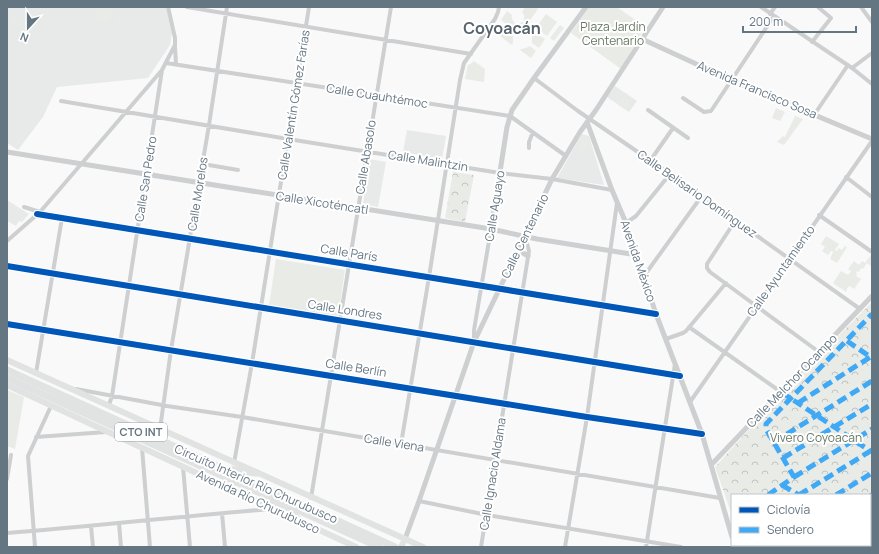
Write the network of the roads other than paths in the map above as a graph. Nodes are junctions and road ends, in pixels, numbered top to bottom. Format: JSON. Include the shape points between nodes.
{"nodes":[{"id":1,"x":168,"y":7,"type":"edge"},
{"id":2,"x":187,"y":7,"type":"edge"},
{"id":3,"x":227,"y":7,"type":"edge"},
{"id":4,"x":309,"y":7,"type":"edge"},
{"id":5,"x":391,"y":7,"type":"edge"},
{"id":6,"x":499,"y":7,"type":"edge"},
{"id":7,"x":586,"y":7,"type":"edge"},
{"id":8,"x":663,"y":7,"type":"edge"},
{"id":9,"x":761,"y":7,"type":"edge"},
{"id":10,"x":775,"y":7,"type":"edge"},
{"id":11,"x":818,"y":7,"type":"edge"},
{"id":12,"x":861,"y":7,"type":"edge"},
{"id":13,"x":226,"y":13,"type":"junction"},
{"id":14,"x":772,"y":15,"type":"junction"},
{"id":15,"x":872,"y":22,"type":"edge"},
{"id":16,"x":306,"y":26,"type":"junction"},
{"id":17,"x":386,"y":39,"type":"junction"},
{"id":18,"x":642,"y":39,"type":"junction"},
{"id":19,"x":812,"y":42,"type":"junction"},
{"id":20,"x":175,"y":45,"type":"junction"},
{"id":21,"x":872,"y":53,"type":"edge"},
{"id":22,"x":471,"y":54,"type":"junction"},
{"id":23,"x":166,"y":63,"type":"junction"},
{"id":24,"x":176,"y":64,"type":"junction"},
{"id":25,"x":850,"y":67,"type":"junction"},
{"id":26,"x":162,"y":70,"type":"junction"},
{"id":27,"x":218,"y":70,"type":"junction"},
{"id":28,"x":534,"y":78,"type":"junction"},
{"id":29,"x":731,"y":80,"type":"junction"},
{"id":30,"x":297,"y":83,"type":"junction"},
{"id":31,"x":872,"y":84,"type":"edge"},
{"id":32,"x":375,"y":96,"type":"junction"},
{"id":33,"x":684,"y":98,"type":"dead end"},
{"id":34,"x":61,"y":101,"type":"dead end"},
{"id":35,"x":456,"y":109,"type":"junction"},
{"id":36,"x":648,"y":110,"type":"dead end"},
{"id":37,"x":127,"y":112,"type":"junction"},
{"id":38,"x":814,"y":114,"type":"junction"},
{"id":39,"x":510,"y":116,"type":"junction"},
{"id":40,"x":155,"y":117,"type":"junction"},
{"id":41,"x":588,"y":120,"type":"junction"},
{"id":42,"x":209,"y":125,"type":"junction"},
{"id":43,"x":673,"y":128,"type":"junction"},
{"id":44,"x":533,"y":132,"type":"junction"},
{"id":45,"x":688,"y":138,"type":"dead end"},
{"id":46,"x":288,"y":140,"type":"junction"},
{"id":47,"x":872,"y":140,"type":"edge"},
{"id":48,"x":529,"y":148,"type":"dead end"},
{"id":49,"x":7,"y":152,"type":"edge"},
{"id":50,"x":366,"y":152,"type":"junction"},
{"id":51,"x":566,"y":156,"type":"junction"},
{"id":52,"x":650,"y":161,"type":"junction"},
{"id":53,"x":82,"y":164,"type":"junction"},
{"id":54,"x":202,"y":164,"type":"junction"},
{"id":55,"x":447,"y":164,"type":"junction"},
{"id":56,"x":238,"y":170,"type":"dead end"},
{"id":57,"x":500,"y":173,"type":"junction"},
{"id":58,"x":670,"y":174,"type":"junction"},
{"id":59,"x":147,"y":175,"type":"junction"},
{"id":60,"x":846,"y":177,"type":"junction"},
{"id":61,"x":552,"y":179,"type":"junction"},
{"id":62,"x":199,"y":183,"type":"junction"},
{"id":63,"x":612,"y":190,"type":"junction"},
{"id":64,"x":279,"y":196,"type":"junction"},
{"id":65,"x":701,"y":197,"type":"junction"},
{"id":66,"x":872,"y":197,"type":"edge"},
{"id":67,"x":617,"y":202,"type":"junction"},
{"id":68,"x":24,"y":207,"type":"dead end"},
{"id":69,"x":358,"y":209,"type":"junction"},
{"id":70,"x":39,"y":213,"type":"junction"},
{"id":71,"x":819,"y":215,"type":"junction"},
{"id":72,"x":62,"y":218,"type":"junction"},
{"id":73,"x":438,"y":221,"type":"junction"},
{"id":74,"x":735,"y":221,"type":"junction"},
{"id":75,"x":626,"y":223,"type":"junction"},
{"id":76,"x":492,"y":229,"type":"junction"},
{"id":77,"x":138,"y":231,"type":"junction"},
{"id":78,"x":525,"y":236,"type":"junction"},
{"id":79,"x":190,"y":239,"type":"junction"},
{"id":80,"x":7,"y":241,"type":"edge"},
{"id":81,"x":611,"y":251,"type":"junction"},
{"id":82,"x":270,"y":252,"type":"junction"},
{"id":83,"x":872,"y":252,"type":"edge"},
{"id":84,"x":518,"y":253,"type":"junction"},
{"id":85,"x":528,"y":256,"type":"junction"},
{"id":86,"x":637,"y":256,"type":"junction"},
{"id":87,"x":789,"y":259,"type":"junction"},
{"id":88,"x":349,"y":264,"type":"junction"},
{"id":89,"x":7,"y":266,"type":"edge"},
{"id":90,"x":52,"y":274,"type":"junction"},
{"id":91,"x":644,"y":276,"type":"junction"},
{"id":92,"x":429,"y":277,"type":"junction"},
{"id":93,"x":726,"y":283,"type":"junction"},
{"id":94,"x":482,"y":285,"type":"junction"},
{"id":95,"x":130,"y":286,"type":"junction"},
{"id":96,"x":499,"y":288,"type":"junction"},
{"id":97,"x":523,"y":292,"type":"junction"},
{"id":98,"x":180,"y":294,"type":"junction"},
{"id":99,"x":872,"y":296,"type":"edge"},
{"id":100,"x":603,"y":305,"type":"junction"},
{"id":101,"x":757,"y":306,"type":"junction"},
{"id":102,"x":261,"y":307,"type":"junction"},
{"id":103,"x":860,"y":309,"type":"junction"},
{"id":104,"x":656,"y":314,"type":"junction"},
{"id":105,"x":340,"y":320,"type":"junction"},
{"id":106,"x":7,"y":324,"type":"edge"},
{"id":107,"x":689,"y":327,"type":"junction"},
{"id":108,"x":43,"y":330,"type":"junction"},
{"id":109,"x":420,"y":333,"type":"junction"},
{"id":110,"x":666,"y":339,"type":"junction"},
{"id":111,"x":120,"y":342,"type":"junction"},
{"id":112,"x":474,"y":342,"type":"junction"},
{"id":113,"x":513,"y":348,"type":"junction"},
{"id":114,"x":171,"y":350,"type":"junction"},
{"id":115,"x":724,"y":352,"type":"junction"},
{"id":116,"x":819,"y":352,"type":"junction"},
{"id":117,"x":7,"y":360,"type":"edge"},
{"id":118,"x":594,"y":361,"type":"junction"},
{"id":119,"x":252,"y":363,"type":"junction"},
{"id":120,"x":675,"y":363,"type":"junction"},
{"id":121,"x":7,"y":370,"type":"edge"},
{"id":122,"x":36,"y":373,"type":"junction"},
{"id":123,"x":673,"y":374,"type":"junction"},
{"id":124,"x":331,"y":376,"type":"junction"},
{"id":125,"x":680,"y":376,"type":"junction"},
{"id":126,"x":7,"y":378,"type":"edge"},
{"id":127,"x":7,"y":385,"type":"edge"},
{"id":128,"x":67,"y":387,"type":"junction"},
{"id":129,"x":411,"y":388,"type":"junction"},
{"id":130,"x":781,"y":392,"type":"junction"},
{"id":131,"x":112,"y":396,"type":"junction"},
{"id":132,"x":456,"y":396,"type":"junction"},
{"id":133,"x":690,"y":402,"type":"junction"},
{"id":134,"x":505,"y":404,"type":"junction"},
{"id":135,"x":109,"y":405,"type":"junction"},
{"id":136,"x":163,"y":405,"type":"junction"},
{"id":137,"x":51,"y":406,"type":"junction"},
{"id":138,"x":242,"y":417,"type":"junction"},
{"id":139,"x":587,"y":417,"type":"junction"},
{"id":140,"x":160,"y":428,"type":"junction"},
{"id":141,"x":665,"y":429,"type":"junction"},
{"id":142,"x":322,"y":431,"type":"junction"},
{"id":143,"x":107,"y":432,"type":"junction"},
{"id":144,"x":702,"y":434,"type":"junction"},
{"id":145,"x":36,"y":437,"type":"junction"},
{"id":146,"x":401,"y":444,"type":"junction"},
{"id":147,"x":142,"y":448,"type":"junction"},
{"id":148,"x":437,"y":450,"type":"junction"},
{"id":149,"x":11,"y":455,"type":"dead end"},
{"id":150,"x":496,"y":460,"type":"junction"},
{"id":151,"x":234,"y":463,"type":"junction"},
{"id":152,"x":711,"y":465,"type":"junction"},
{"id":153,"x":183,"y":467,"type":"junction"},
{"id":154,"x":220,"y":467,"type":"junction"},
{"id":155,"x":256,"y":473,"type":"junction"},
{"id":156,"x":577,"y":474,"type":"junction"},
{"id":157,"x":7,"y":479,"type":"edge"},
{"id":158,"x":656,"y":487,"type":"junction"},
{"id":159,"x":256,"y":491,"type":"junction"},
{"id":160,"x":311,"y":498,"type":"junction"},
{"id":161,"x":720,"y":498,"type":"junction"},
{"id":162,"x":419,"y":501,"type":"junction"},
{"id":163,"x":273,"y":509,"type":"junction"},
{"id":164,"x":222,"y":513,"type":"junction"},
{"id":165,"x":187,"y":516,"type":"junction"},
{"id":166,"x":487,"y":516,"type":"junction"},
{"id":167,"x":148,"y":521,"type":"junction"},
{"id":168,"x":300,"y":521,"type":"junction"},
{"id":169,"x":119,"y":523,"type":"junction"},
{"id":170,"x":335,"y":523,"type":"junction"},
{"id":171,"x":91,"y":526,"type":"junction"},
{"id":172,"x":568,"y":529,"type":"junction"},
{"id":173,"x":34,"y":530,"type":"junction"},
{"id":174,"x":7,"y":532,"type":"edge"},
{"id":175,"x":731,"y":534,"type":"edge"},
{"id":176,"x":405,"y":539,"type":"junction"},
{"id":177,"x":647,"y":542,"type":"junction"},
{"id":178,"x":35,"y":547,"type":"edge"},
{"id":179,"x":93,"y":547,"type":"edge"},
{"id":180,"x":122,"y":547,"type":"edge"},
{"id":181,"x":150,"y":547,"type":"edge"},
{"id":182,"x":190,"y":547,"type":"edge"},
{"id":183,"x":225,"y":547,"type":"edge"},
{"id":184,"x":356,"y":547,"type":"edge"},
{"id":185,"x":379,"y":547,"type":"edge"},
{"id":186,"x":396,"y":547,"type":"edge"},
{"id":187,"x":401,"y":547,"type":"edge"},
{"id":188,"x":423,"y":547,"type":"edge"},
{"id":189,"x":481,"y":547,"type":"edge"},
{"id":190,"x":565,"y":547,"type":"edge"},
{"id":191,"x":646,"y":547,"type":"edge"},
{"id":192,"x":681,"y":547,"type":"edge"}],
"edges":[{"from":1,"to":20,"type":"street"},
{"from":2,"to":13,"type":"street"},
{"from":3,"to":13,"type":"street","name":"Calle Morelos"},
{"from":4,"to":16,"type":"street","name":"Calle Valentín Gómez Farías"},
{"from":5,"to":17,"type":"street","name":"Calle Abasolo"},
{"from":6,"to":22,"type":"street"},
{"from":7,"to":28,"type":"street","name":"Calle Aguayo"},
{"from":8,"to":18,"type":"street","name":"Calle Centenario"},
{"from":9,"to":14,"type":"street"},
{"from":10,"to":14,"type":"street"},
{"from":11,"to":19,"type":"street","via":[[831,18]]},
{"from":12,"to":15,"type":"street"},
{"from":13,"to":16,"type":"street"},
{"from":13,"to":27,"type":"street","name":"Calle Morelos"},
{"from":14,"to":19,"type":"street"},
{"from":14,"to":29,"type":"street"},
{"from":16,"to":17,"type":"street"},
{"from":16,"to":30,"type":"street","name":"Calle Valentín Gómez Farías"},
{"from":17,"to":22,"type":"street"},
{"from":17,"to":32,"type":"street","name":"Calle Abasolo"},
{"from":18,"to":29,"type":"street","name":"Avenida Francisco Sosa"},
{"from":18,"to":41,"type":"street","name":"Calle Centenario"},
{"from":19,"to":25,"type":"street"},
{"from":20,"to":23,"type":"street"},
{"from":20,"to":24,"type":"street"},
{"from":21,"to":25,"type":"street"},
{"from":22,"to":35,"type":"street","via":[[464,63]]},
{"from":23,"to":24,"type":"street","name":"Calle Cuauhtémoc"},
{"from":23,"to":26,"type":"street"},
{"from":24,"to":27,"type":"street","name":"Calle Cuauhtémoc"},
{"from":25,"to":31,"type":"street"},
{"from":25,"to":38,"type":"street"},
{"from":26,"to":37,"type":"street"},
{"from":26,"to":40,"type":"street","name":"Calle San Pedro"},
{"from":27,"to":30,"type":"street","name":"Calle Cuauhtémoc"},
{"from":27,"to":42,"type":"street","name":"Calle Morelos"},
{"from":28,"to":39,"type":"street","name":"Calle Aguayo"},
{"from":28,"to":41,"type":"street","name":"Calle Belisario Domínguez"},
{"from":29,"to":33,"type":"street","via":[[710,111],[704,112]]},
{"from":29,"to":38,"type":"street","name":"Avenida Francisco Sosa"},
{"from":30,"to":32,"type":"street","name":"Calle Cuauhtémoc"},
{"from":30,"to":46,"type":"street","name":"Calle Valentín Gómez Farías"},
{"from":32,"to":35,"type":"street","name":"Calle Cuauhtémoc"},
{"from":32,"to":50,"type":"street","name":"Calle Abasolo"},
{"from":34,"to":37,"type":"street","name":"Calle Malintzin"},
{"from":35,"to":39,"type":"street","name":"Calle Cuauhtémoc"},
{"from":35,"to":55,"type":"street"},
{"from":36,"to":43,"type":"street"},
{"from":37,"to":40,"type":"street","name":"Calle Malintzin"},
{"from":37,"to":53,"type":"street"},
{"from":38,"to":47,"type":"street","name":"Avenida Francisco Sosa"},
{"from":39,"to":44,"type":"street","name":"Calle Cuauhtémoc"},
{"from":39,"to":57,"type":"street","name":"Calle Aguayo"},
{"from":40,"to":42,"type":"street","name":"Calle Malintzin"},
{"from":40,"to":59,"type":"street","name":"Calle San Pedro"},
{"from":41,"to":51,"type":"street","name":"Calle Centenario"},
{"from":41,"to":52,"type":"street","name":"Calle Belisario Domínguez"},
{"from":41,"to":63,"type":"street","name":"Avenida México"},
{"from":42,"to":46,"type":"street","name":"Calle Malintzin"},
{"from":42,"to":54,"type":"street","name":"Calle Morelos"},
{"from":43,"to":45,"type":"street"},
{"from":43,"to":52,"type":"street"},
{"from":44,"to":48,"type":"street"},
{"from":44,"to":51,"type":"street","name":"Calle Cuauhtémoc"},
{"from":46,"to":50,"type":"street","name":"Calle Malintzin"},
{"from":46,"to":64,"type":"street","name":"Calle Valentín Gómez Farías"},
{"from":47,"to":60,"type":"street","name":"Calle Ayuntamiento"},
{"from":49,"to":53,"type":"street","name":"Calle Xicoténcatl"},
{"from":50,"to":55,"type":"street","name":"Calle Malintzin"},
{"from":50,"to":69,"type":"street","name":"Calle Abasolo"},
{"from":51,"to":61,"type":"street","name":"Calle Centenario"},
{"from":52,"to":58,"type":"street","name":"Calle Belisario Domínguez"},
{"from":53,"to":59,"type":"street","name":"Calle Xicoténcatl"},
{"from":53,"to":70,"type":"street"},
{"from":54,"to":56,"type":"street"},
{"from":54,"to":62,"type":"street","name":"Calle Morelos"},
{"from":55,"to":57,"type":"street","name":"Calle Malintzin"},
{"from":55,"to":73,"type":"street"},
{"from":57,"to":61,"type":"street","name":"Calle Malintzin"},
{"from":57,"to":76,"type":"street","name":"Calle Aguayo"},
{"from":58,"to":65,"type":"street","name":"Calle Belisario Domínguez"},
{"from":58,"to":75,"type":"street","via":[[636,216]]},
{"from":59,"to":62,"type":"street","name":"Calle Xicoténcatl"},
{"from":59,"to":77,"type":"street","name":"Calle San Pedro"},
{"from":60,"to":66,"type":"street"},
{"from":60,"to":71,"type":"street","name":"Calle Ayuntamiento"},
{"from":61,"to":63,"type":"street","name":"Calle Malintzin"},
{"from":61,"to":78,"type":"street","name":"Calle Centenario"},
{"from":62,"to":64,"type":"street","name":"Calle Xicoténcatl"},
{"from":62,"to":79,"type":"street","name":"Calle Morelos"},
{"from":63,"to":67,"type":"street","name":"Avenida México"},
{"from":64,"to":69,"type":"street","name":"Calle Xicoténcatl"},
{"from":64,"to":82,"type":"street","name":"Calle Valentín Gómez Farías"},
{"from":65,"to":74,"type":"street","name":"Calle Belisario Domínguez"},
{"from":65,"to":91,"type":"street"},
{"from":67,"to":75,"type":"street","name":"Avenida México"},
{"from":67,"to":81,"type":"street"},
{"from":68,"to":70,"type":"street","name":"Calle París"},
{"from":69,"to":73,"type":"street","name":"Calle Xicoténcatl"},
{"from":69,"to":88,"type":"street","name":"Calle Abasolo"},
{"from":70,"to":72,"type":"street","name":"Calle París"},
{"from":70,"to":80,"type":"street"},
{"from":71,"to":83,"type":"street"},
{"from":71,"to":87,"type":"street","name":"Calle Ayuntamiento"},
{"from":72,"to":77,"type":"street","name":"Calle París"},
{"from":72,"to":90,"type":"street"},
{"from":73,"to":76,"type":"street","name":"Calle Xicoténcatl"},
{"from":73,"to":92,"type":"street"},
{"from":74,"to":87,"type":"street","name":"Calle Belisario Domínguez"},
{"from":74,"to":93,"type":"street","via":[[707,264],[710,272]]},
{"from":75,"to":86,"type":"street","name":"Avenida México"},
{"from":76,"to":78,"type":"street","name":"Calle Xicoténcatl"},
{"from":76,"to":94,"type":"street","name":"Calle Aguayo"},
{"from":77,"to":79,"type":"street","name":"Calle París"},
{"from":77,"to":95,"type":"street","name":"Calle San Pedro"},
{"from":78,"to":81,"type":"street","name":"Calle Xicoténcatl"},
{"from":78,"to":84,"type":"street","name":"Calle Centenario"},
{"from":78,"to":85,"type":"street","name":"Calle Ignacio Aldama"},
{"from":79,"to":82,"type":"street","name":"Calle París"},
{"from":79,"to":98,"type":"street","name":"Calle Morelos"},
{"from":81,"to":86,"type":"street","name":"Calle Xicoténcatl"},
{"from":81,"to":100,"type":"street"},
{"from":82,"to":88,"type":"street","name":"Calle París"},
{"from":82,"to":102,"type":"street","name":"Calle Valentín Gómez Farías"},
{"from":84,"to":85,"type":"street"},
{"from":84,"to":96,"type":"street","name":"Calle Centenario"},
{"from":85,"to":97,"type":"street","name":"Calle Ignacio Aldama"},
{"from":86,"to":91,"type":"street","name":"Avenida México"},
{"from":87,"to":101,"type":"street","name":"Calle Ayuntamiento"},
{"from":87,"to":103,"type":"street","name":"Calle Belisario Domínguez"},
{"from":88,"to":92,"type":"street","name":"Calle París"},
{"from":88,"to":105,"type":"street","name":"Calle Abasolo"},
{"from":89,"to":90,"type":"street","name":"Calle Londres"},
{"from":90,"to":95,"type":"street","name":"Calle Londres"},
{"from":90,"to":108,"type":"street"},
{"from":91,"to":104,"type":"street","name":"Avenida México"},
{"from":92,"to":94,"type":"street","name":"Calle París"},
{"from":92,"to":109,"type":"street"},
{"from":93,"to":101,"type":"street"},
{"from":93,"to":107,"type":"street"},
{"from":94,"to":96,"type":"street","name":"Calle París"},
{"from":94,"to":112,"type":"street","name":"Calle Aguayo"},
{"from":95,"to":98,"type":"street","name":"Calle Londres"},
{"from":95,"to":111,"type":"street","name":"Calle San Pedro"},
{"from":96,"to":97,"type":"street","name":"Calle París"},
{"from":96,"to":112,"type":"street","name":"Calle Centenario"},
{"from":97,"to":100,"type":"street","name":"Calle París"},
{"from":97,"to":113,"type":"street","name":"Calle Ignacio Aldama"},
{"from":98,"to":102,"type":"street","name":"Calle Londres"},
{"from":98,"to":114,"type":"street","name":"Calle Morelos"},
{"from":99,"to":103,"type":"street","name":"Calle Melchor Ocampo"},
{"from":100,"to":104,"type":"street","name":"Calle París"},
{"from":100,"to":118,"type":"street"},
{"from":101,"to":115,"type":"street","name":"Calle Ayuntamiento"},
{"from":101,"to":116,"type":"street"},
{"from":102,"to":105,"type":"street","name":"Calle Londres"},
{"from":102,"to":119,"type":"street","name":"Calle Valentín Gómez Farías"},
{"from":103,"to":116,"type":"street","name":"Calle Melchor Ocampo"},
{"from":104,"to":110,"type":"street","name":"Avenida México"},
{"from":105,"to":109,"type":"street","name":"Calle Londres"},
{"from":105,"to":124,"type":"street","name":"Calle Abasolo"},
{"from":106,"to":108,"type":"street","name":"Calle Berlín"},
{"from":107,"to":110,"type":"street","via":[[683,333]]},
{"from":107,"to":115,"type":"street"},
{"from":108,"to":111,"type":"street","name":"Calle Berlín"},
{"from":108,"to":122,"type":"street"},
{"from":109,"to":112,"type":"street","name":"Calle Londres"},
{"from":109,"to":129,"type":"street"},
{"from":110,"to":120,"type":"street","name":"Avenida México"},
{"from":111,"to":114,"type":"street","name":"Calle Berlín"},
{"from":111,"to":131,"type":"street","name":"Calle San Pedro"},
{"from":112,"to":113,"type":"street","name":"Calle Londres"},
{"from":112,"to":132,"type":"street","name":"Calle Centenario"},
{"from":113,"to":118,"type":"street","name":"Calle Londres"},
{"from":113,"to":134,"type":"street","name":"Calle Ignacio Aldama"},
{"from":114,"to":119,"type":"street","name":"Calle Berlín"},
{"from":114,"to":136,"type":"street","name":"Calle Morelos"},
{"from":115,"to":130,"type":"street"},
{"from":115,"to":133,"type":"street","name":"Calle Ayuntamiento"},
{"from":116,"to":130,"type":"street","name":"Calle Melchor Ocampo"},
{"from":117,"to":122,"type":"main road","number":"CTO INT"},
{"from":118,"to":123,"type":"street","name":"Calle Londres"},
{"from":118,"to":139,"type":"street"},
{"from":119,"to":124,"type":"street","name":"Calle Berlín"},
{"from":119,"to":138,"type":"street","name":"Calle Valentín Gómez Farías"},
{"from":120,"to":123,"type":"street"},
{"from":120,"to":125,"type":"street","name":"Avenida México"},
{"from":121,"to":154,"type":"highway","name":"Circuito Interior Río Churubusco","number":"CTO INT"},
{"from":122,"to":128,"type":"main road","number":"CTO INT"},
{"from":123,"to":125,"type":"street","name":"Calle Londres"},
{"from":123,"to":141,"type":"street"},
{"from":124,"to":129,"type":"street","name":"Calle Berlín"},
{"from":124,"to":142,"type":"street","name":"Calle Abasolo"},
{"from":125,"to":133,"type":"street","name":"Avenida México"},
{"from":126,"to":159,"type":"highway","name":"Circuito Interior Río Churubusco","number":"CTO INT"},
{"from":127,"to":137,"type":"main road","name":"Avenida Río Churubusco","number":"CTO INT"},
{"from":128,"to":131,"type":"street","name":"Calle Viena"},
{"from":128,"to":135,"type":"main road","number":"CTO INT"},
{"from":129,"to":132,"type":"street","name":"Calle Berlín"},
{"from":129,"to":146,"type":"street"},
{"from":130,"to":152,"type":"street","name":"Calle Melchor Ocampo"},
{"from":131,"to":135,"type":"street","name":"Calle San Pedro"},
{"from":131,"to":136,"type":"street","name":"Calle Viena"},
{"from":132,"to":134,"type":"street","name":"Calle Berlín"},
{"from":132,"to":148,"type":"street","name":"Calle Centenario"},
{"from":133,"to":144,"type":"street","name":"Avenida México"},
{"from":134,"to":139,"type":"street","name":"Calle Berlín"},
{"from":134,"to":150,"type":"street","name":"Calle Ignacio Aldama"},
{"from":135,"to":140,"type":"main road","number":"CTO INT"},
{"from":136,"to":138,"type":"street","name":"Calle Viena"},
{"from":136,"to":140,"type":"street","name":"Calle Morelos"},
{"from":137,"to":143,"type":"main road","name":"Avenida Río Churubusco","number":"CTO INT"},
{"from":137,"to":145,"type":"street"},
{"from":138,"to":142,"type":"street","name":"Calle Viena"},
{"from":138,"to":151,"type":"street","name":"Calle Valentín Gómez Farías"},
{"from":139,"to":141,"type":"street","name":"Calle Berlín"},
{"from":139,"to":156,"type":"street"},
{"from":140,"to":151,"type":"main road","number":"CTO INT"},
{"from":141,"to":144,"type":"street","name":"Calle Berlín"},
{"from":141,"to":158,"type":"street"},
{"from":142,"to":146,"type":"street","name":"Calle Viena"},
{"from":142,"to":160,"type":"street","name":"Calle Abasolo"},
{"from":143,"to":145,"type":"street"},
{"from":143,"to":147,"type":"main road","name":"Avenida Río Churubusco","number":"CTO INT"},
{"from":144,"to":152,"type":"street","name":"Avenida México"},
{"from":145,"to":173,"type":"street","via":[[28,456]]},
{"from":146,"to":148,"type":"street","name":"Calle Viena"},
{"from":147,"to":153,"type":"main road","name":"Avenida Río Churubusco","number":"CTO INT"},
{"from":147,"to":167,"type":"street"},
{"from":148,"to":150,"type":"street","name":"Calle Viena"},
{"from":148,"to":162,"type":"street","name":"Calle Centenario"},
{"from":149,"to":157,"type":"street"},
{"from":150,"to":156,"type":"street","name":"Calle Viena"},
{"from":150,"to":166,"type":"street","name":"Calle Ignacio Aldama"},
{"from":151,"to":155,"type":"main road","number":"CTO INT"},
{"from":152,"to":161,"type":"street","name":"Avenida México"},
{"from":153,"to":163,"type":"main road","name":"Avenida Río Churubusco","number":"CTO INT"},
{"from":153,"to":165,"type":"street"},
{"from":154,"to":155,"type":"highway"},
{"from":154,"to":170,"type":"highway","name":"Circuito Interior Río Churubusco","number":"CTO INT"},
{"from":155,"to":160,"type":"main road","number":"CTO INT"},
{"from":156,"to":158,"type":"street","name":"Calle Viena"},
{"from":156,"to":172,"type":"street"},
{"from":158,"to":161,"type":"street","name":"Calle Viena"},
{"from":158,"to":177,"type":"street"},
{"from":159,"to":168,"type":"highway","via":[[271,504],[294,514]]},
{"from":159,"to":170,"type":"highway","name":"Circuito Interior Río Churubusco","number":"CTO INT"},
{"from":160,"to":176,"type":"main road","number":"CTO INT"},
{"from":161,"to":175,"type":"street","name":"Avenida México"},
{"from":162,"to":166,"type":"street"},
{"from":162,"to":176,"type":"street","name":"Calle Centenario"},
{"from":163,"to":164,"type":"street"},
{"from":163,"to":168,"type":"main road","name":"Avenida Río Churubusco","number":"CTO INT"},
{"from":164,"to":165,"type":"street"},
{"from":164,"to":183,"type":"street"},
{"from":165,"to":167,"type":"street"},
{"from":165,"to":182,"type":"street"},
{"from":166,"to":172,"type":"street"},
{"from":166,"to":189,"type":"street","name":"Calle Ignacio Aldama"},
{"from":167,"to":169,"type":"street"},
{"from":167,"to":181,"type":"street"},
{"from":168,"to":184,"type":"main road","name":"Avenida Río Churubusco","number":"CTO INT"},
{"from":169,"to":171,"type":"street"},
{"from":169,"to":180,"type":"street"},
{"from":170,"to":185,"type":"highway","name":"Circuito Interior Río Churubusco","number":"CTO INT"},
{"from":170,"to":186,"type":"highway","name":"Circuito Interior Río Churubusco","number":"CTO INT"},
{"from":171,"to":173,"type":"street"},
{"from":171,"to":179,"type":"street"},
{"from":172,"to":177,"type":"street"},
{"from":172,"to":190,"type":"street"},
{"from":173,"to":174,"type":"street"},
{"from":173,"to":178,"type":"street"},
{"from":176,"to":187,"type":"main road"},
{"from":176,"to":188,"type":"main road","number":"CTO INT"},
{"from":177,"to":191,"type":"street"},
{"from":177,"to":192,"type":"street"}]}
